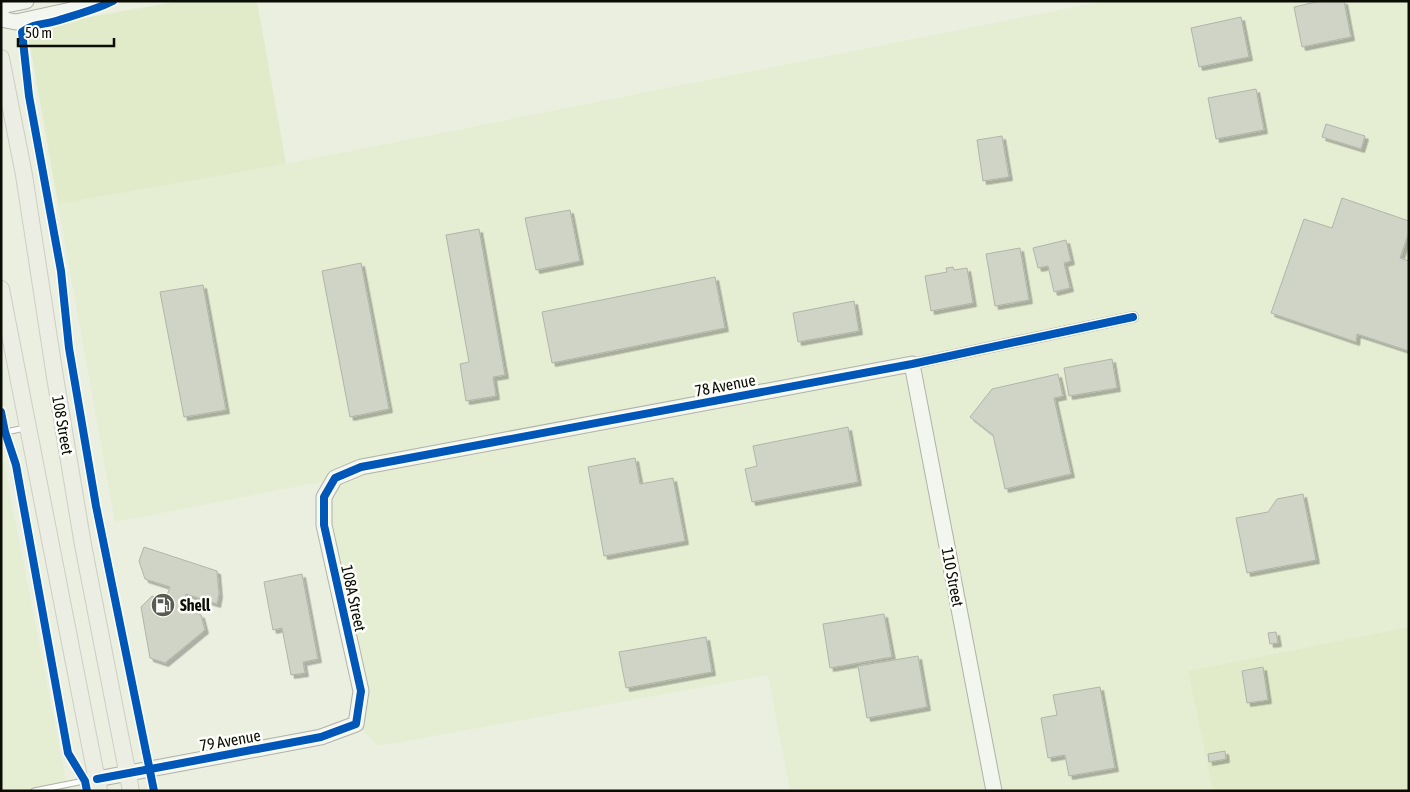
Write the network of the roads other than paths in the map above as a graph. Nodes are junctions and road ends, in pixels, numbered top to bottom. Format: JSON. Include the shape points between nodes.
{"nodes":[{"id":1,"x":26,"y":1,"type":"edge"},
{"id":2,"x":91,"y":1,"type":"edge"},
{"id":3,"x":1,"y":9,"type":"edge"},
{"id":4,"x":1,"y":19,"type":"edge"},
{"id":5,"x":1,"y":58,"type":"edge"},
{"id":6,"x":1,"y":118,"type":"edge"},
{"id":7,"x":30,"y":216,"type":"junction"},
{"id":8,"x":1,"y":289,"type":"edge"},
{"id":9,"x":1132,"y":317,"type":"dead end"},
{"id":10,"x":912,"y":364,"type":"junction"},
{"id":11,"x":28,"y":428,"type":"junction"},
{"id":12,"x":1,"y":433,"type":"edge"},
{"id":13,"x":329,"y":489,"type":"joint"},
{"id":14,"x":358,"y":714,"type":"joint"},
{"id":15,"x":128,"y":772,"type":"junction"},
{"id":16,"x":98,"y":785,"type":"edge"},
{"id":17,"x":34,"y":791,"type":"edge"},
{"id":18,"x":131,"y":791,"type":"edge"},
{"id":19,"x":994,"y":791,"type":"edge"}],
"edges":[{"from":1,"to":3,"type":"street"},
{"from":2,"to":4,"type":"street","via":[[71,10],[16,22]]},
{"from":5,"to":7,"type":"main road","name":"108 Street"},
{"from":6,"to":7,"type":"main road"},
{"from":7,"to":15,"type":"main road","name":"108 Street","via":[[83,545]]},
{"from":8,"to":11,"type":"main road","name":"108 Street"},
{"from":9,"to":10,"type":"street","name":"78 Avenue"},
{"from":10,"to":13,"type":"street","name":"78 Avenue","via":[[361,467],[336,478]]},
{"from":10,"to":19,"type":"street","name":"110 Street"},
{"from":11,"to":12,"type":"lane"},
{"from":11,"to":16,"type":"main road","name":"108 Street"},
{"from":13,"to":14,"type":"street","name":"108A Street","via":[[324,497],[324,525],[361,691]]},
{"from":14,"to":15,"type":"street","name":"79 Avenue","via":[[356,724],[321,737]]},
{"from":15,"to":16,"type":"street","name":"79 Avenue"},
{"from":15,"to":18,"type":"main road","name":"108 Street"},
{"from":16,"to":17,"type":"lane"}]}
